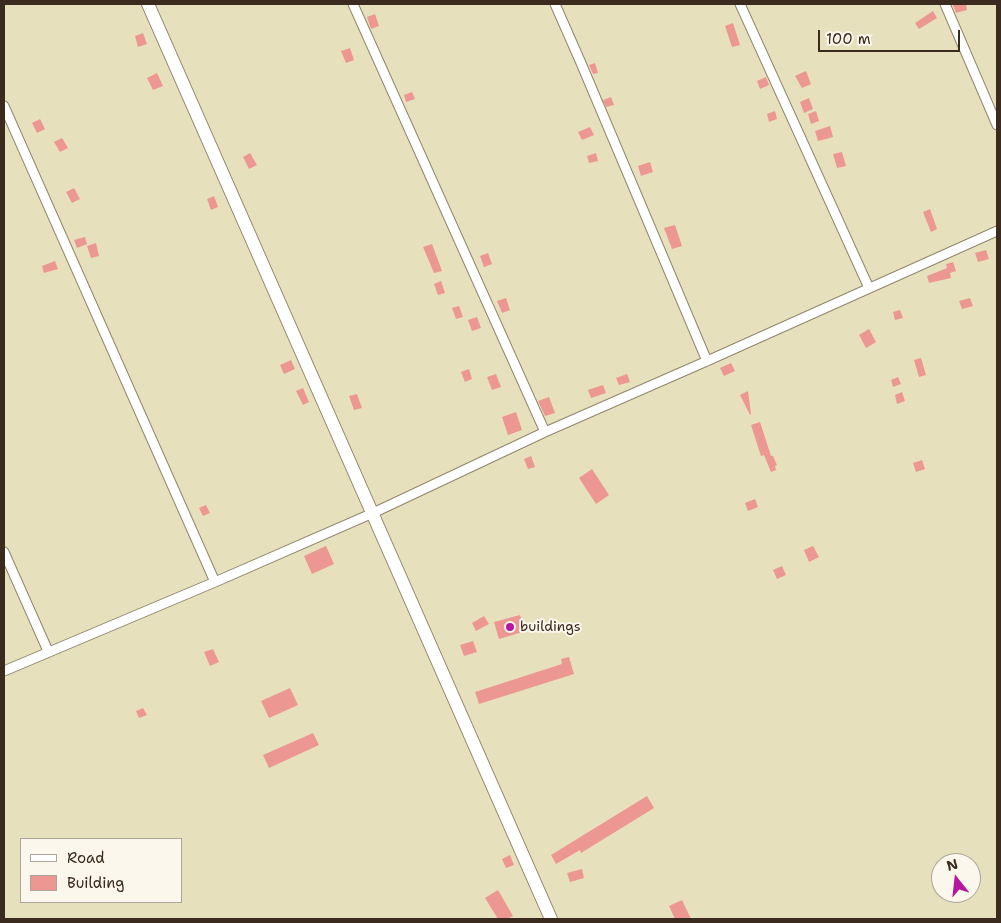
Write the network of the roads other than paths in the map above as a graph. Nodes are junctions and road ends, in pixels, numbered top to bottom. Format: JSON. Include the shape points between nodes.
{"nodes":[{"id":1,"x":148,"y":4,"type":"edge"},
{"id":2,"x":353,"y":4,"type":"edge"},
{"id":3,"x":555,"y":4,"type":"edge"},
{"id":4,"x":740,"y":4,"type":"edge"},
{"id":5,"x":945,"y":4,"type":"edge"},
{"id":6,"x":4,"y":106,"type":"edge"},
{"id":7,"x":997,"y":125,"type":"edge"},
{"id":8,"x":997,"y":231,"type":"edge"},
{"id":9,"x":869,"y":288,"type":"junction"},
{"id":10,"x":707,"y":362,"type":"junction"},
{"id":11,"x":545,"y":432,"type":"junction"},
{"id":12,"x":373,"y":512,"type":"junction"},
{"id":13,"x":4,"y":552,"type":"edge"},
{"id":14,"x":215,"y":582,"type":"junction"},
{"id":15,"x":48,"y":651,"type":"junction"},
{"id":16,"x":4,"y":671,"type":"edge"},
{"id":17,"x":551,"y":919,"type":"edge"}],
"edges":[{"from":1,"to":12,"type":"street"},
{"from":2,"to":11,"type":"street"},
{"from":3,"to":10,"type":"street"},
{"from":4,"to":9,"type":"street"},
{"from":5,"to":7,"type":"street"},
{"from":6,"to":14,"type":"street"},
{"from":8,"to":9,"type":"street"},
{"from":9,"to":10,"type":"street"},
{"from":10,"to":11,"type":"street"},
{"from":11,"to":12,"type":"street"},
{"from":12,"to":14,"type":"street"},
{"from":12,"to":17,"type":"street"},
{"from":13,"to":15,"type":"street"},
{"from":14,"to":15,"type":"street"},
{"from":15,"to":16,"type":"street"}]}
